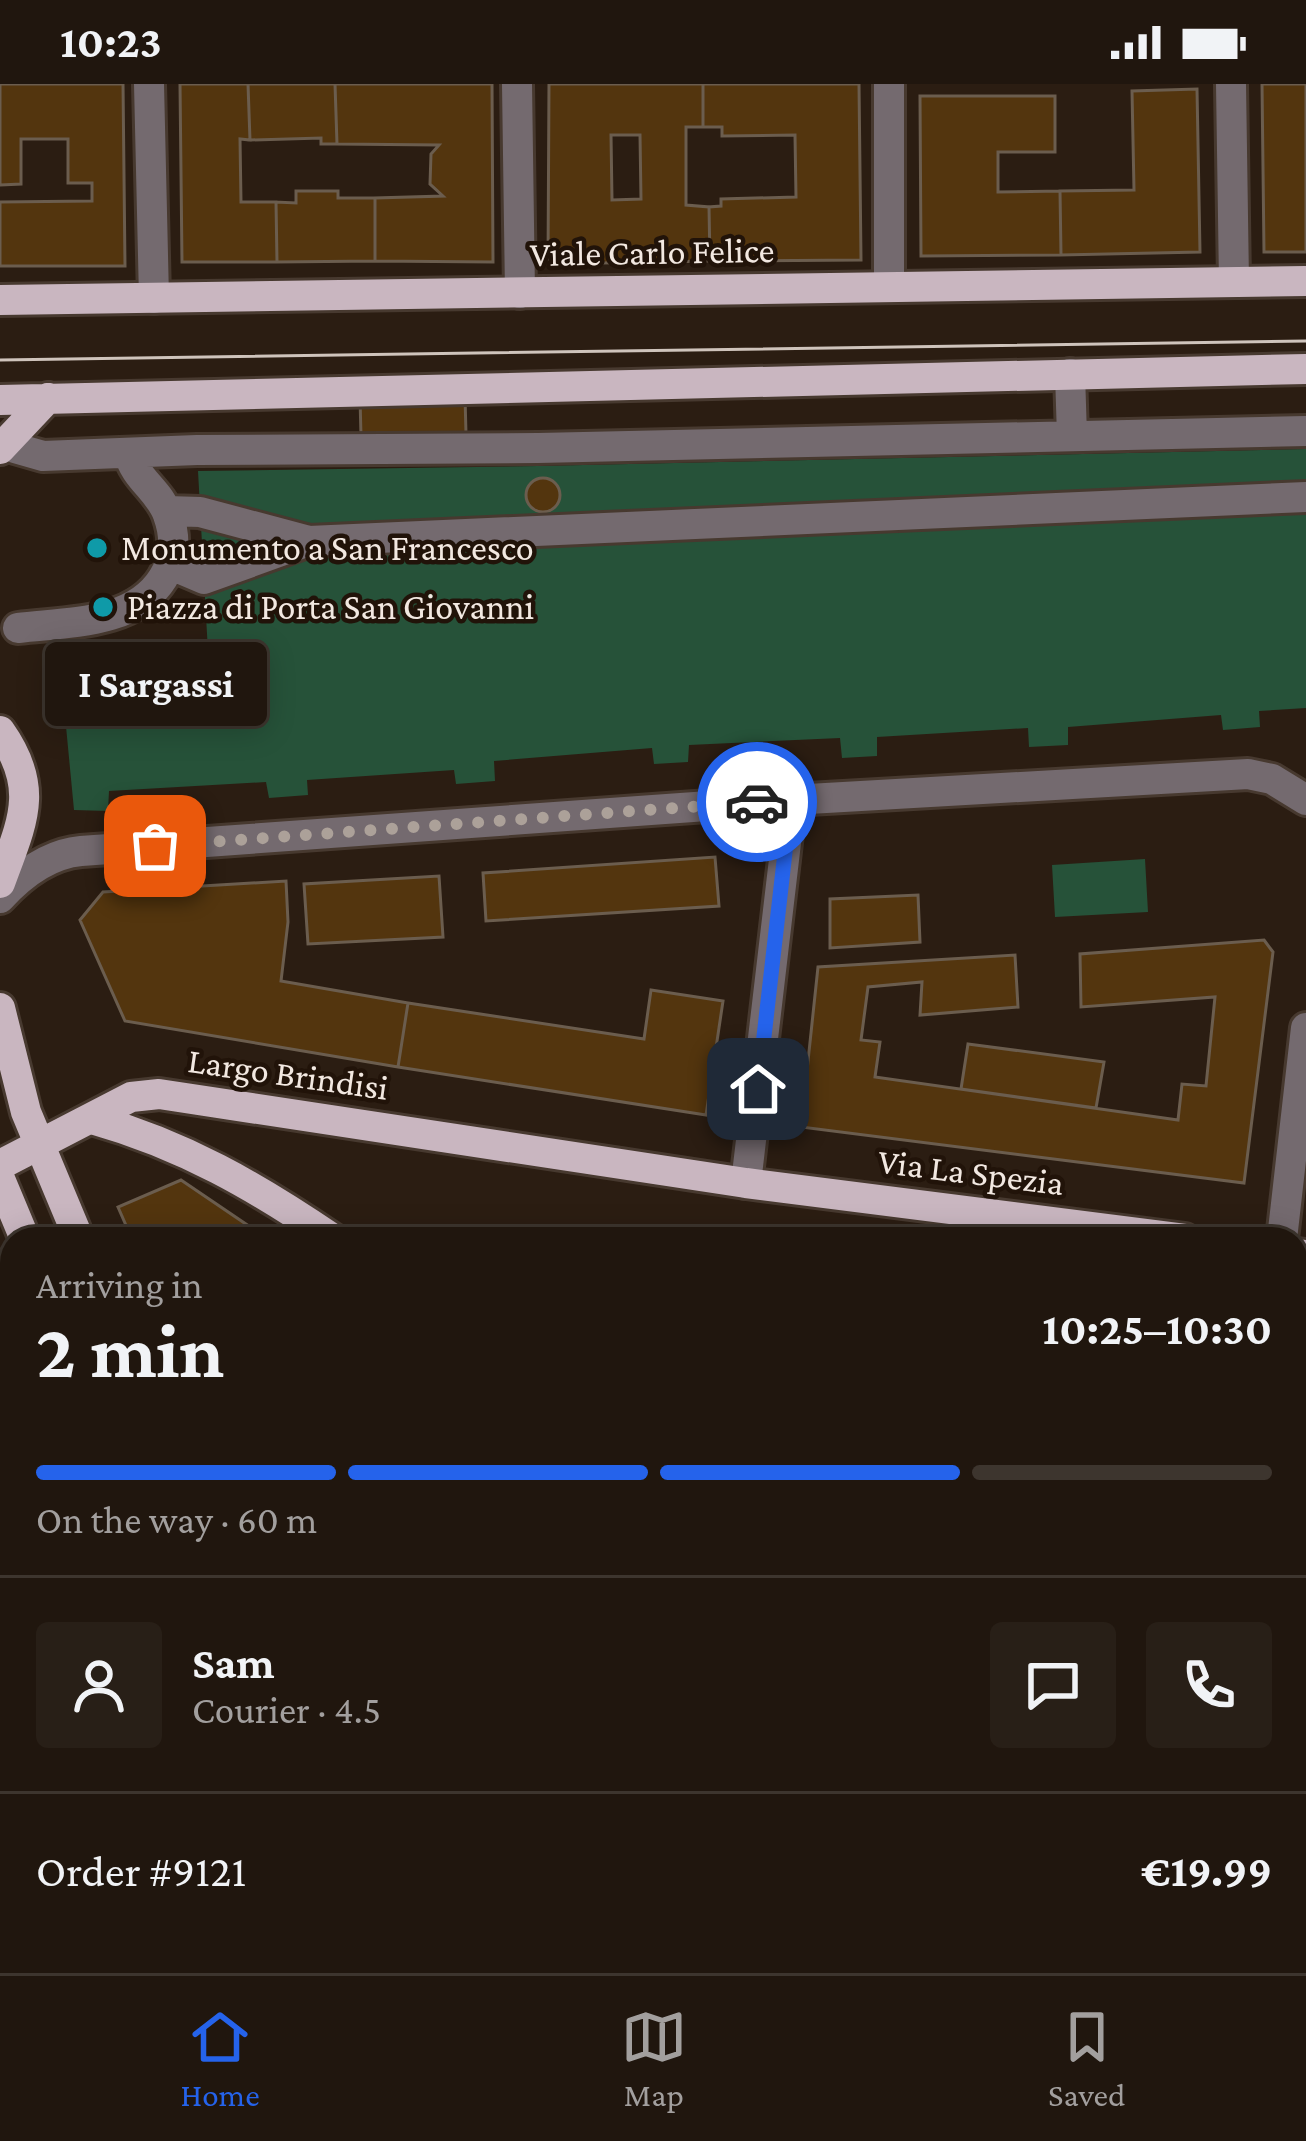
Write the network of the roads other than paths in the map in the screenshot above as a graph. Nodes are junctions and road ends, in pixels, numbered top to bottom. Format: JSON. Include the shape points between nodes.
{"nodes":[{"id":1,"x":149,"y":84,"type":"edge"},
{"id":2,"x":517,"y":84,"type":"edge"},
{"id":3,"x":889,"y":84,"type":"edge"},
{"id":4,"x":1231,"y":84,"type":"edge"},
{"id":5,"x":1306,"y":281,"type":"edge"},
{"id":6,"x":1234,"y":282,"type":"junction"},
{"id":7,"x":889,"y":287,"type":"junction"},
{"id":8,"x":520,"y":292,"type":"junction"},
{"id":9,"x":154,"y":298,"type":"junction"},
{"id":10,"x":0,"y":299,"type":"edge"},
{"id":11,"x":1306,"y":369,"type":"edge"},
{"id":12,"x":1070,"y":374,"type":"junction"},
{"id":13,"x":48,"y":398,"type":"junction"},
{"id":14,"x":0,"y":400,"type":"edge"},
{"id":15,"x":1306,"y":430,"type":"edge"},
{"id":16,"x":1072,"y":436,"type":"junction"},
{"id":17,"x":8,"y":448,"type":"edge"},
{"id":18,"x":129,"y":453,"type":"junction"},
{"id":19,"x":1306,"y":497,"type":"edge"},
{"id":20,"x":167,"y":511,"type":"junction"},
{"id":21,"x":309,"y":541,"type":"junction"},
{"id":22,"x":171,"y":565,"type":"junction"},
{"id":23,"x":18,"y":628,"type":"dead end"},
{"id":24,"x":0,"y":730,"type":"edge"},
{"id":25,"x":791,"y":800,"type":"junction"},
{"id":26,"x":1306,"y":800,"type":"edge"},
{"id":27,"x":0,"y":883,"type":"edge"},
{"id":28,"x":0,"y":898,"type":"edge"},
{"id":29,"x":0,"y":1008,"type":"edge"},
{"id":30,"x":1306,"y":1028,"type":"edge"},
{"id":31,"x":92,"y":1119,"type":"junction"},
{"id":32,"x":39,"y":1147,"type":"junction"},
{"id":33,"x":0,"y":1166,"type":"edge"},
{"id":34,"x":0,"y":1178,"type":"edge"},
{"id":35,"x":746,"y":1183,"type":"junction"},
{"id":36,"x":20,"y":1227,"type":"edge"},
{"id":37,"x":74,"y":1227,"type":"edge"},
{"id":38,"x":315,"y":1227,"type":"edge"},
{"id":39,"x":1091,"y":1227,"type":"edge"},
{"id":40,"x":1283,"y":1227,"type":"edge"}],
"edges":[{"from":1,"to":9,"type":"street"},
{"from":2,"to":8,"type":"street"},
{"from":3,"to":7,"type":"street"},
{"from":4,"to":6,"type":"street"},
{"from":5,"to":6,"type":"main road","name":"Viale Carlo Felice"},
{"from":6,"to":7,"type":"main road","name":"Viale Carlo Felice"},
{"from":7,"to":8,"type":"main road","name":"Viale Carlo Felice"},
{"from":8,"to":9,"type":"main road","name":"Viale Carlo Felice"},
{"from":9,"to":10,"type":"main road","name":"Viale Carlo Felice"},
{"from":11,"to":12,"type":"main road"},
{"from":12,"to":13,"type":"main road"},
{"from":12,"to":16,"type":"street"},
{"from":13,"to":14,"type":"main road"},
{"from":13,"to":17,"type":"main road"},
{"from":15,"to":16,"type":"street"},
{"from":16,"to":18,"type":"street"},
{"from":17,"to":18,"type":"street","via":[[43,456]]},
{"from":18,"to":20,"type":"street"},
{"from":19,"to":21,"type":"street"},
{"from":20,"to":21,"type":"street"},
{"from":20,"to":22,"type":"street"},
{"from":21,"to":22,"type":"street","via":[[204,579]]},
{"from":22,"to":23,"type":"street","via":[[140,604]]},
{"from":24,"to":27,"type":"main road","via":[[26,796]]},
{"from":25,"to":26,"type":"street","via":[[1248,774]]},
{"from":25,"to":28,"type":"street","via":[[68,852],[36,866]]},
{"from":25,"to":35,"type":"street"},
{"from":29,"to":32,"type":"main road"},
{"from":30,"to":40,"type":"street"},
{"from":31,"to":32,"type":"main road","name":"Largo Brindisi"},
{"from":31,"to":35,"type":"main road","name":"Largo Brindisi","via":[[131,1097],[159,1094]]},
{"from":31,"to":38,"type":"main road","via":[[221,1168]]},
{"from":32,"to":33,"type":"main road","name":"Largo Brindisi"},
{"from":32,"to":37,"type":"main road"},
{"from":34,"to":36,"type":"main road"},
{"from":35,"to":39,"type":"main road","name":"Via La Spezia"}]}
